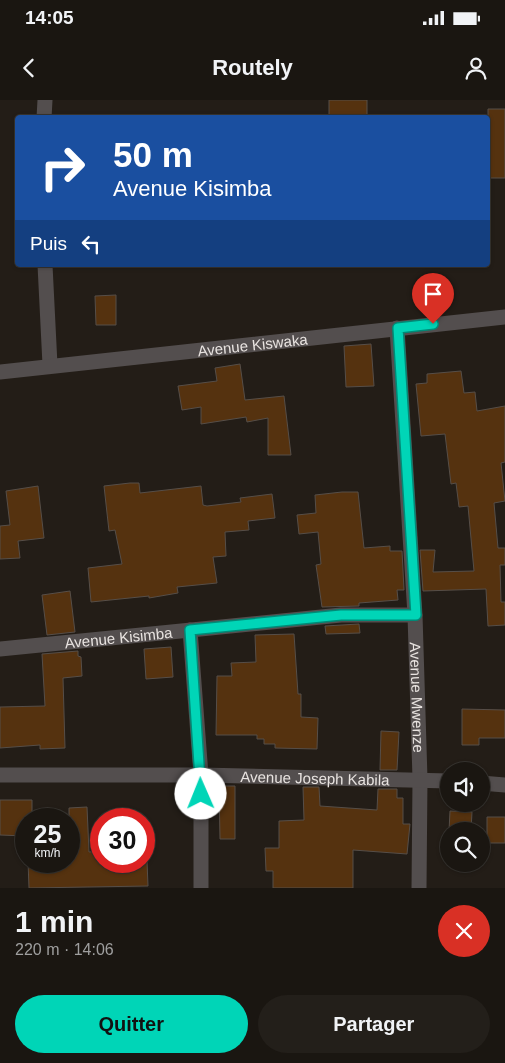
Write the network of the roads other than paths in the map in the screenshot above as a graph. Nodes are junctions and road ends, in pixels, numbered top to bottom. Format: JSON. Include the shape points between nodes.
{"nodes":[{"id":1,"x":45,"y":100,"type":"edge"},
{"id":2,"x":44,"y":115,"type":"edge"},
{"id":3,"x":44,"y":267,"type":"edge"},
{"id":4,"x":505,"y":317,"type":"edge"},
{"id":5,"x":398,"y":328,"type":"junction"},
{"id":6,"x":50,"y":365,"type":"junction"},
{"id":7,"x":0,"y":372,"type":"edge"},
{"id":8,"x":416,"y":615,"type":"junction"},
{"id":9,"x":190,"y":630,"type":"junction"},
{"id":10,"x":0,"y":649,"type":"edge"},
{"id":11,"x":0,"y":775,"type":"edge"},
{"id":12,"x":200,"y":775,"type":"junction"},
{"id":13,"x":420,"y":779,"type":"junction"},
{"id":14,"x":440,"y":780,"type":"edge"},
{"id":15,"x":490,"y":784,"type":"edge"},
{"id":16,"x":505,"y":785,"type":"edge"},
{"id":17,"x":201,"y":888,"type":"edge"},
{"id":18,"x":419,"y":888,"type":"edge"}],
"edges":[{"from":1,"to":2,"type":"street"},
{"from":3,"to":6,"type":"street"},
{"from":4,"to":5,"type":"street","name":"Avenue Kiswaka"},
{"from":5,"to":6,"type":"street","name":"Avenue Kiswaka"},
{"from":5,"to":8,"type":"street","name":"Avenue Mwenze"},
{"from":6,"to":7,"type":"street","name":"Avenue Kiswaka"},
{"from":8,"to":9,"type":"street","name":"Avenue Kisimba","via":[[341,615]]},
{"from":8,"to":13,"type":"street","name":"Avenue Mwenze"},
{"from":9,"to":10,"type":"street","name":"Avenue Kisimba"},
{"from":9,"to":12,"type":"street"},
{"from":11,"to":12,"type":"street","name":"Avenue Joseph Kabila"},
{"from":12,"to":13,"type":"street","name":"Avenue Joseph Kabila"},
{"from":12,"to":17,"type":"street"},
{"from":13,"to":14,"type":"street","name":"Avenue Joseph Kabila"},
{"from":13,"to":18,"type":"street","name":"Avenue Mwenze"},
{"from":15,"to":16,"type":"street"}]}
